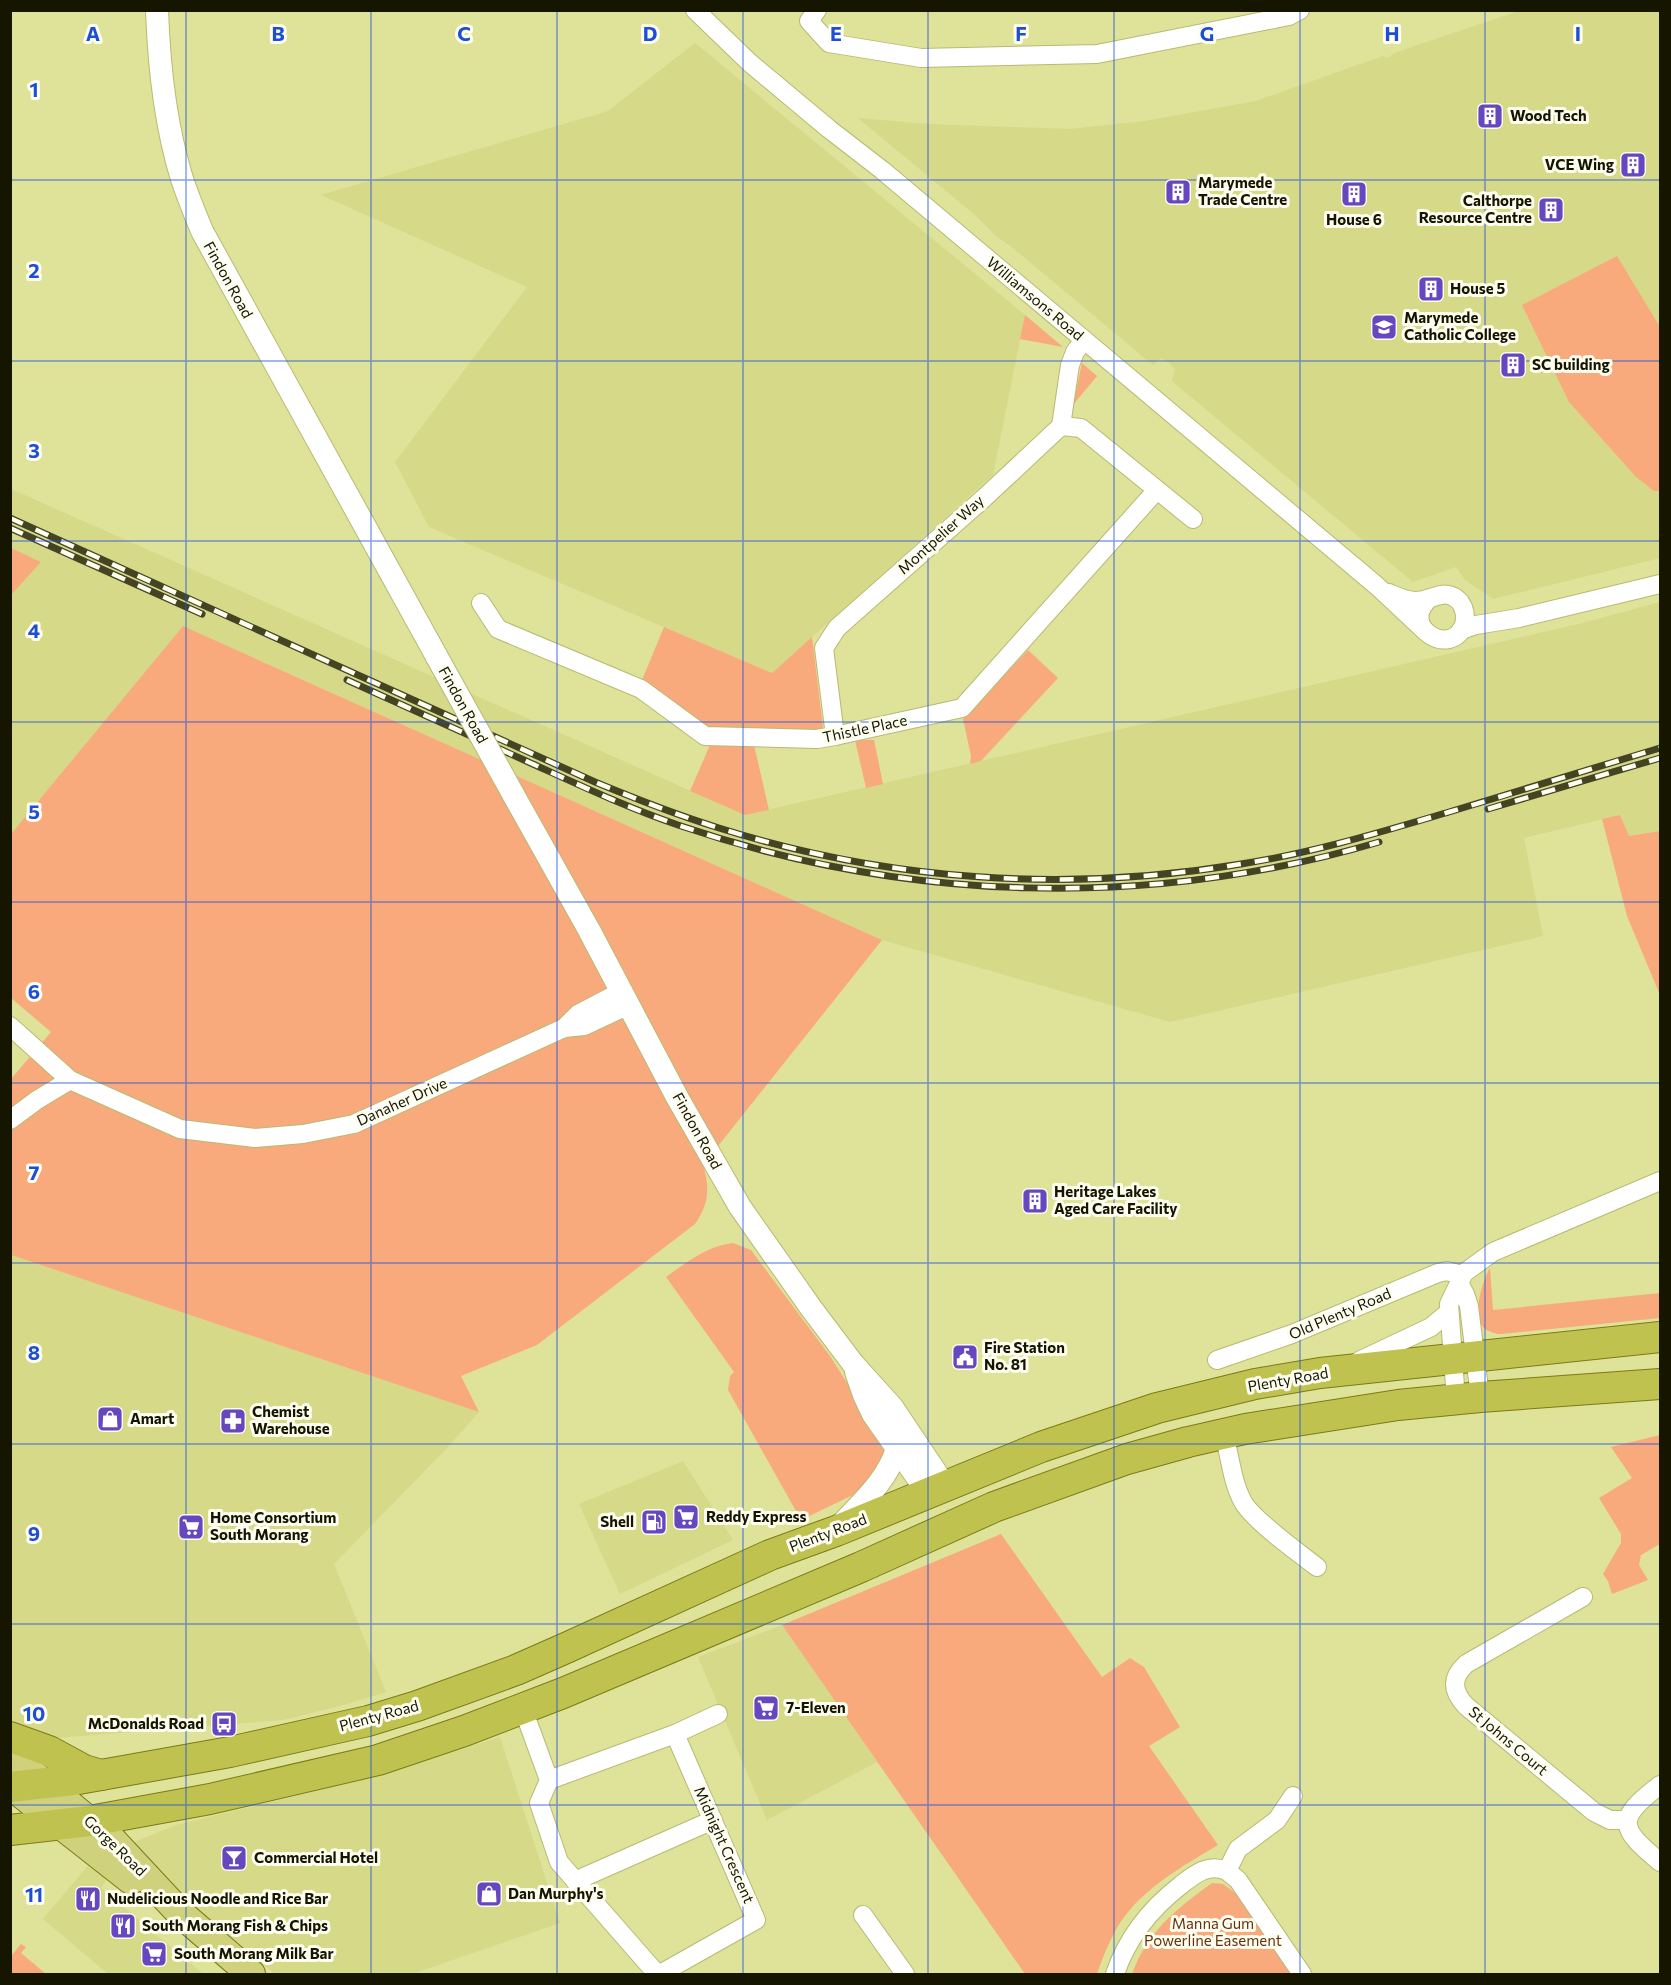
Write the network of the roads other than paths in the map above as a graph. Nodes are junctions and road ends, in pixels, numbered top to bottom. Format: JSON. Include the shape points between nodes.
{"nodes":[{"id":1,"x":157,"y":10,"type":"edge"},
{"id":2,"x":696,"y":10,"type":"edge"},
{"id":3,"x":818,"y":10,"type":"edge"},
{"id":4,"x":1300,"y":10,"type":"edge"},
{"id":5,"x":1084,"y":340,"type":"junction"},
{"id":6,"x":1061,"y":426,"type":"junction"},
{"id":7,"x":1156,"y":491,"type":"junction"},
{"id":8,"x":1193,"y":519,"type":"dead end"},
{"id":9,"x":1660,"y":584,"type":"edge"},
{"id":10,"x":1377,"y":586,"type":"junction"},
{"id":11,"x":1430,"y":598,"type":"junction"},
{"id":12,"x":1460,"y":602,"type":"junction"},
{"id":13,"x":481,"y":603,"type":"dead end"},
{"id":14,"x":1519,"y":618,"type":"junction"},
{"id":15,"x":1461,"y":630,"type":"junction"},
{"id":16,"x":1425,"y":631,"type":"junction"},
{"id":17,"x":835,"y":736,"type":"junction"},
{"id":18,"x":625,"y":998,"type":"junction"},
{"id":19,"x":10,"y":1026,"type":"edge"},
{"id":20,"x":70,"y":1080,"type":"junction"},
{"id":21,"x":10,"y":1120,"type":"edge"},
{"id":22,"x":1660,"y":1181,"type":"edge"},
{"id":23,"x":1460,"y":1279,"type":"junction"},
{"id":24,"x":1449,"y":1312,"type":"junction"},
{"id":25,"x":1660,"y":1337,"type":"edge"},
{"id":26,"x":1463,"y":1357,"type":"junction"},
{"id":27,"x":1218,"y":1360,"type":"dead end"},
{"id":28,"x":854,"y":1365,"type":"junction"},
{"id":29,"x":1336,"y":1371,"type":"junction"},
{"id":30,"x":1660,"y":1384,"type":"edge"},
{"id":31,"x":1468,"y":1398,"type":"junction"},
{"id":32,"x":1224,"y":1434,"type":"junction"},
{"id":33,"x":897,"y":1449,"type":"junction"},
{"id":34,"x":937,"y":1489,"type":"junction"},
{"id":35,"x":956,"y":1523,"type":"junction"},
{"id":36,"x":836,"y":1531,"type":"junction"},
{"id":37,"x":1317,"y":1568,"type":"dead end"},
{"id":38,"x":1583,"y":1597,"type":"dead end"},
{"id":39,"x":523,"y":1709,"type":"junction"},
{"id":40,"x":718,"y":1714,"type":"dead end"},
{"id":41,"x":675,"y":1734,"type":"junction"},
{"id":42,"x":10,"y":1737,"type":"edge"},
{"id":43,"x":10,"y":1755,"type":"edge"},
{"id":44,"x":101,"y":1775,"type":"junction"},
{"id":45,"x":549,"y":1780,"type":"junction"},
{"id":46,"x":46,"y":1784,"type":"junction"},
{"id":47,"x":1660,"y":1785,"type":"edge"},
{"id":48,"x":11,"y":1786,"type":"edge"},
{"id":49,"x":1293,"y":1796,"type":"dead end"},
{"id":50,"x":713,"y":1820,"type":"junction"},
{"id":51,"x":1628,"y":1820,"type":"junction"},
{"id":52,"x":76,"y":1823,"type":"junction"},
{"id":53,"x":10,"y":1830,"type":"edge"},
{"id":54,"x":1660,"y":1862,"type":"edge"},
{"id":55,"x":1227,"y":1871,"type":"junction"},
{"id":56,"x":575,"y":1881,"type":"junction"},
{"id":57,"x":863,"y":1916,"type":"dead end"},
{"id":58,"x":251,"y":1974,"type":"edge"},
{"id":59,"x":659,"y":1974,"type":"edge"},
{"id":60,"x":905,"y":1974,"type":"edge"},
{"id":61,"x":1115,"y":1974,"type":"edge"},
{"id":62,"x":1302,"y":1974,"type":"edge"}],
"edges":[{"from":1,"to":18,"type":"street","name":"Findon Road","bridge":true,"via":[[165,111],[182,179],[202,231]]},
{"from":2,"to":5,"type":"street","name":"Williamsons Road","via":[[767,77]]},
{"from":3,"to":4,"type":"street","via":[[809,21],[829,43],[921,58],[1097,54],[1289,16]]},
{"from":5,"to":6,"type":"street","via":[[1070,365]]},
{"from":5,"to":10,"type":"street","name":"Williamsons Road"},
{"from":6,"to":7,"type":"street","via":[[1081,428]]},
{"from":6,"to":17,"type":"street","name":"Montpelier Way","via":[[827,641],[824,648]]},
{"from":7,"to":8,"type":"street"},
{"from":7,"to":17,"type":"street","name":"Thistle Place","via":[[962,708]]},
{"from":9,"to":14,"type":"street"},
{"from":10,"to":11,"type":"street","name":"Williamsons Road","via":[[1407,600]]},
{"from":10,"to":16,"type":"street","name":"Williamsons Road"},
{"from":11,"to":12,"type":"street","via":[[1444,594]]},
{"from":11,"to":16,"type":"street","via":[[1420,614]]},
{"from":12,"to":14,"type":"street","via":[[1482,612]]},
{"from":12,"to":15,"type":"street","via":[[1465,614]]},
{"from":13,"to":17,"type":"street","name":"Thistle Place","via":[[498,629],[641,689],[705,736]]},
{"from":14,"to":15,"type":"street"},
{"from":15,"to":16,"type":"street","via":[[1443,639]]},
{"from":18,"to":20,"type":"street","name":"Danaher Drive","via":[[584,1026],[564,1028],[354,1124],[303,1134],[255,1138],[180,1129]]},
{"from":18,"to":28,"type":"street","name":"Findon Road","via":[[740,1207]]},
{"from":19,"to":20,"type":"street","name":"Danaher Drive"},
{"from":20,"to":21,"type":"street"},
{"from":22,"to":23,"type":"street","via":[[1502,1247],[1477,1262]]},
{"from":23,"to":24,"type":"street"},
{"from":23,"to":26,"type":"street","via":[[1468,1302]]},
{"from":23,"to":27,"type":"street","name":"Old Plenty Road","via":[[1447,1271],[1438,1273],[1292,1334]]},
{"from":24,"to":26,"type":"street"},
{"from":24,"to":29,"type":"street","via":[[1419,1334]]},
{"from":25,"to":26,"type":"highway","name":"Plenty Road"},
{"from":26,"to":29,"type":"highway","name":"Plenty Road"},
{"from":26,"to":31,"type":"street"},
{"from":26,"to":31,"type":"street"},
{"from":28,"to":33,"type":"street","name":"Findon Road","via":[[868,1406]]},
{"from":28,"to":34,"type":"street","name":"Findon Road","via":[[892,1407]]},
{"from":29,"to":34,"type":"highway","name":"Plenty Road","via":[[1255,1384],[1157,1408],[1041,1447]]},
{"from":30,"to":31,"type":"highway"},
{"from":31,"to":32,"type":"highway","via":[[1398,1405]]},
{"from":32,"to":35,"type":"highway","via":[[1127,1459]]},
{"from":32,"to":37,"type":"street","via":[[1244,1505]]},
{"from":33,"to":34,"type":"street","name":"Findon Road"},
{"from":33,"to":36,"type":"street","via":[[884,1476]]},
{"from":34,"to":35,"type":"highway","name":"Findon Road"},
{"from":34,"to":36,"type":"highway","name":"Plenty Road"},
{"from":35,"to":39,"type":"highway"},
{"from":36,"to":44,"type":"highway","name":"Plenty Road","via":[[770,1555],[516,1670],[417,1706],[250,1748]]},
{"from":38,"to":51,"type":"street","name":"St Johns Court","via":[[1466,1664],[1458,1671],[1455,1690],[1466,1706],[1594,1812],[1610,1820]]},
{"from":39,"to":45,"type":"street"},
{"from":39,"to":52,"type":"highway","via":[[378,1760],[210,1799]]},
{"from":40,"to":41,"type":"street"},
{"from":41,"to":45,"type":"street"},
{"from":41,"to":50,"type":"street","name":"Midnight Crescent"},
{"from":42,"to":44,"type":"highway"},
{"from":43,"to":46,"type":"main road"},
{"from":44,"to":46,"type":"highway","name":"Plenty Road"},
{"from":45,"to":56,"type":"street","name":"Midnight Crescent","via":[[539,1803],[559,1862]]},
{"from":46,"to":48,"type":"highway","name":"Plenty Road"},
{"from":46,"to":52,"type":"main road","name":"Gorge Road"},
{"from":47,"to":51,"type":"street","via":[[1634,1807]]},
{"from":48,"to":52,"type":"main road"},
{"from":49,"to":55,"type":"street","via":[[1277,1820],[1238,1849]]},
{"from":50,"to":56,"type":"street"},
{"from":50,"to":59,"type":"street","name":"Midnight Crescent","via":[[756,1920]]},
{"from":51,"to":54,"type":"street","via":[[1634,1839]]},
{"from":52,"to":53,"type":"highway"},
{"from":52,"to":58,"type":"main road","name":"Gorge Road","via":[[128,1878],[180,1913]]},
{"from":55,"to":61,"type":"street","via":[[1201,1871],[1158,1904],[1131,1938]]},
{"from":55,"to":62,"type":"street","via":[[1238,1880]]},
{"from":56,"to":59,"type":"street","name":"Midnight Crescent"},
{"from":57,"to":60,"type":"street"}]}
